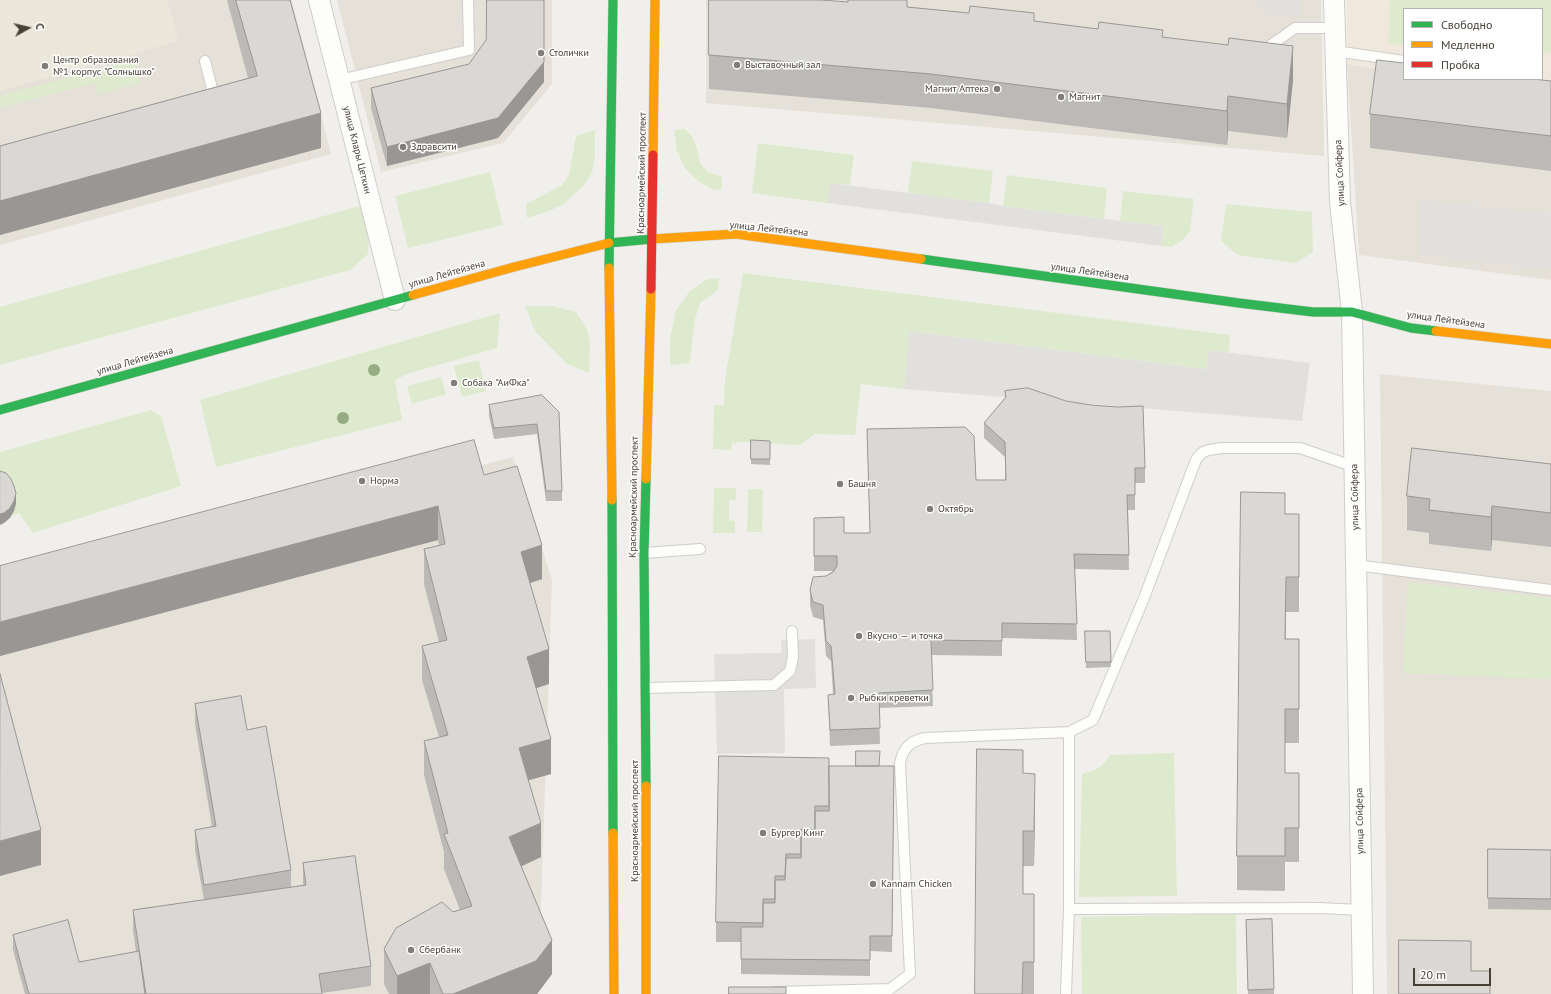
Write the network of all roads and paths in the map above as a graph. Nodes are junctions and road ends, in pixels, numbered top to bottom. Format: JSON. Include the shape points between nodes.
{"nodes":[{"id":1,"x":319,"y":0,"type":"edge"},
{"id":2,"x":468,"y":0,"type":"edge"},
{"id":3,"x":613,"y":0,"type":"edge"},
{"id":4,"x":655,"y":0,"type":"edge"},
{"id":5,"x":1334,"y":0,"type":"edge"},
{"id":6,"x":1334,"y":28,"type":"junction"},
{"id":7,"x":1335,"y":51,"type":"junction"},
{"id":8,"x":1253,"y":53,"type":"edge"},
{"id":9,"x":205,"y":61,"type":"dead end"},
{"id":10,"x":1403,"y":61,"type":"edge"},
{"id":11,"x":340,"y":80,"type":"junction"},
{"id":12,"x":208,"y":104,"type":"edge"},
{"id":13,"x":652,"y":239,"type":"junction"},
{"id":14,"x":609,"y":243,"type":"junction"},
{"id":15,"x":395,"y":300,"type":"junction"},
{"id":16,"x":1352,"y":312,"type":"junction"},
{"id":17,"x":1551,"y":344,"type":"edge"},
{"id":18,"x":0,"y":410,"type":"edge"},
{"id":19,"x":1355,"y":467,"type":"junction"},
{"id":20,"x":700,"y":549,"type":"dead end"},
{"id":21,"x":644,"y":553,"type":"junction"},
{"id":22,"x":1356,"y":565,"type":"junction"},
{"id":23,"x":1551,"y":590,"type":"edge"},
{"id":24,"x":792,"y":631,"type":"dead end"},
{"id":25,"x":646,"y":688,"type":"junction"},
{"id":26,"x":1069,"y":732,"type":"junction"},
{"id":27,"x":1068,"y":909,"type":"junction"},
{"id":28,"x":1362,"y":910,"type":"junction"},
{"id":29,"x":776,"y":992,"type":"edge"},
{"id":30,"x":804,"y":993,"type":"edge"},
{"id":31,"x":614,"y":994,"type":"edge"},
{"id":32,"x":646,"y":994,"type":"edge"},
{"id":33,"x":1066,"y":994,"type":"edge"},
{"id":34,"x":1363,"y":994,"type":"edge"}],
"edges":[{"from":1,"to":11,"type":"street","name":"улица Клары Цеткин"},
{"from":2,"to":11,"type":"lane","via":[[468,50]]},
{"from":3,"to":14,"type":"main road"},
{"from":4,"to":13,"type":"main road","name":"Красноармейский проспект"},
{"from":5,"to":6,"type":"street","name":"улица Сойфера"},
{"from":6,"to":7,"type":"street","name":"улица Сойфера"},
{"from":6,"to":8,"type":"lane","via":[[1295,28],[1259,54]]},
{"from":7,"to":10,"type":"lane"},
{"from":7,"to":16,"type":"street","name":"улица Сойфера","via":[[1340,202]]},
{"from":9,"to":12,"type":"lane","via":[[216,102]]},
{"from":11,"to":15,"type":"street","name":"улица Клары Цеткин"},
{"from":13,"to":14,"type":"main road","name":"улица Лейтейзена"},
{"from":13,"to":16,"type":"main road","name":"улица Лейтейзена","via":[[736,234],[1239,304],[1313,312]]},
{"from":13,"to":21,"type":"main road","name":"Красноармейский проспект"},
{"from":14,"to":15,"type":"main road","name":"улица Лейтейзена"},
{"from":14,"to":31,"type":"main road"},
{"from":15,"to":18,"type":"main road","name":"улица Лейтейзена"},
{"from":16,"to":17,"type":"main road","name":"улица Лейтейзена","via":[[1411,328]]},
{"from":16,"to":19,"type":"street","name":"улица Сойфера"},
{"from":19,"to":22,"type":"street","name":"улица Сойфера"},
{"from":19,"to":26,"type":"lane","via":[[1300,448],[1222,448],[1203,452],[1197,458],[1144,598],[1093,720]]},
{"from":20,"to":21,"type":"lane"},
{"from":21,"to":25,"type":"main road","name":"Красноармейский проспект"},
{"from":22,"to":23,"type":"lane"},
{"from":22,"to":28,"type":"street","name":"улица Сойфера"},
{"from":24,"to":25,"type":"lane","via":[[793,657],[790,671],[774,685]]},
{"from":25,"to":32,"type":"main road","name":"Красноармейский проспект"},
{"from":26,"to":27,"type":"lane"},
{"from":26,"to":30,"type":"lane","via":[[925,738],[910,743],[905,748],[900,763],[910,974],[890,989]]},
{"from":27,"to":28,"type":"lane"},
{"from":27,"to":33,"type":"lane"},
{"from":28,"to":34,"type":"street","name":"улица Сойфера"},
{"from":29,"to":30,"type":"lane"}]}
